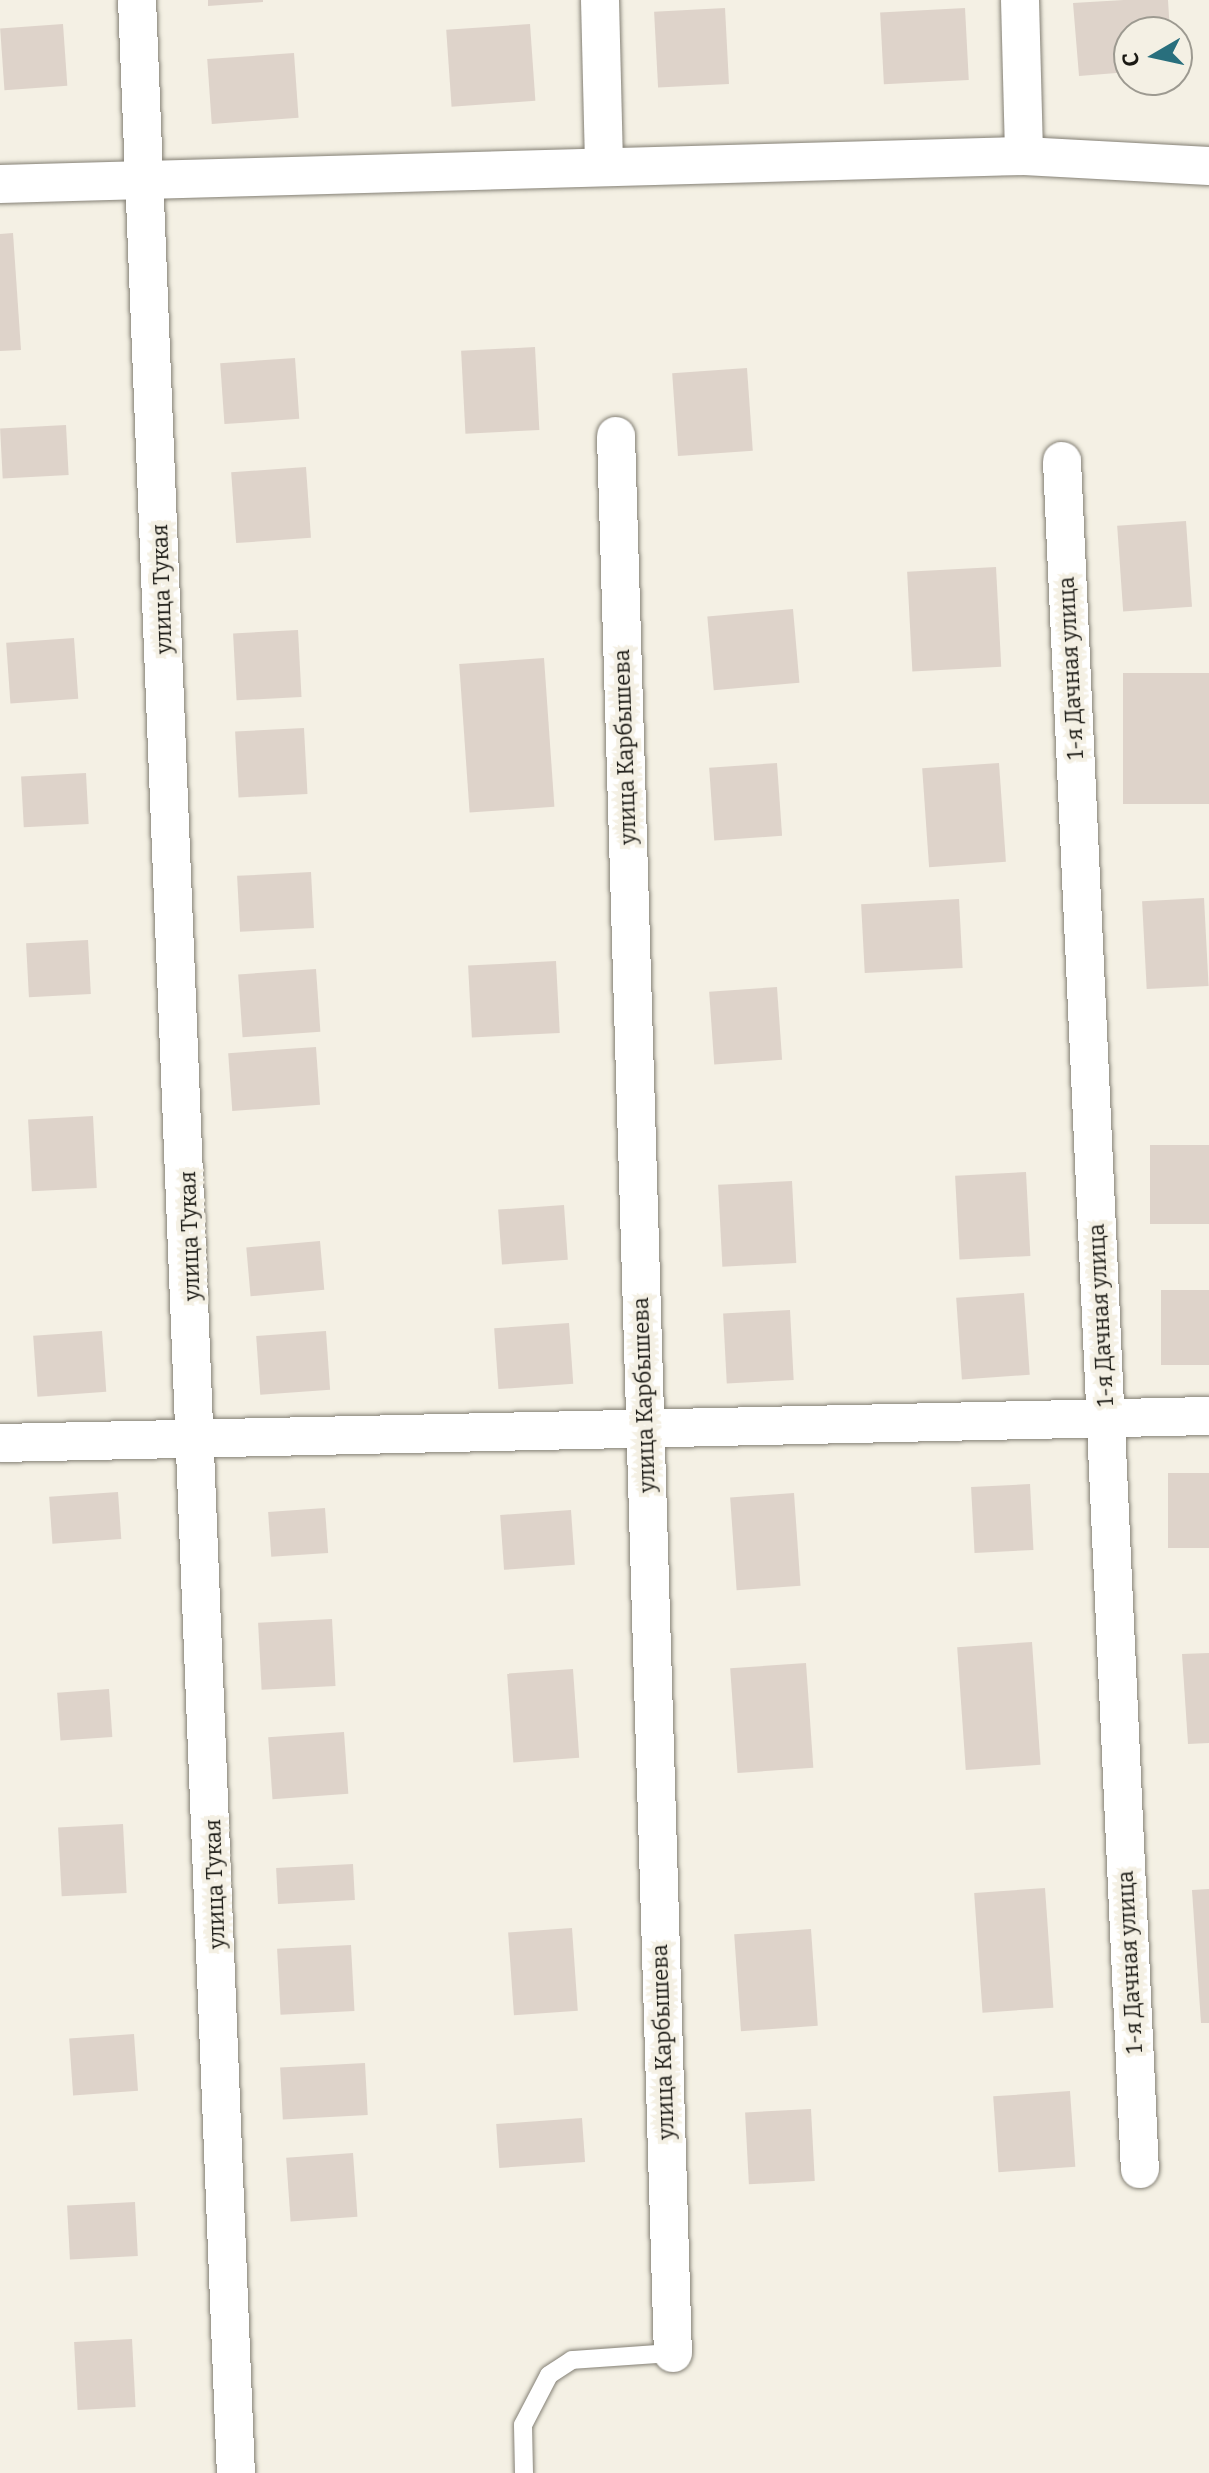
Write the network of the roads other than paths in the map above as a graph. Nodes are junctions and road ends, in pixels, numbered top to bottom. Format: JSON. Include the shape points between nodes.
{"nodes":[{"id":1,"x":137,"y":0,"type":"edge"},
{"id":2,"x":600,"y":0,"type":"edge"},
{"id":3,"x":1020,"y":0,"type":"edge"},
{"id":4,"x":1024,"y":156,"type":"junction"},
{"id":5,"x":604,"y":163,"type":"junction"},
{"id":6,"x":1209,"y":166,"type":"edge"},
{"id":7,"x":144,"y":182,"type":"junction"},
{"id":8,"x":0,"y":184,"type":"edge"},
{"id":9,"x":616,"y":436,"type":"dead end"},
{"id":10,"x":1062,"y":461,"type":"dead end"},
{"id":11,"x":1209,"y":1416,"type":"edge"},
{"id":12,"x":1105,"y":1420,"type":"junction"},
{"id":13,"x":645,"y":1434,"type":"junction"},
{"id":14,"x":0,"y":1443,"type":"edge"},
{"id":15,"x":199,"y":1443,"type":"junction"},
{"id":16,"x":1140,"y":2169,"type":"dead end"},
{"id":17,"x":673,"y":2353,"type":"joint"},
{"id":18,"x":236,"y":2473,"type":"edge"},
{"id":19,"x":524,"y":2473,"type":"edge"}],
"edges":[{"from":1,"to":7,"type":"street","name":"улица Тукая"},
{"from":2,"to":5,"type":"street"},
{"from":3,"to":4,"type":"street"},
{"from":4,"to":5,"type":"street"},
{"from":4,"to":6,"type":"street"},
{"from":5,"to":7,"type":"street"},
{"from":7,"to":8,"type":"street"},
{"from":7,"to":15,"type":"street","name":"улица Тукая"},
{"from":9,"to":13,"type":"street","name":"улица Карбышева"},
{"from":10,"to":12,"type":"street","name":"1-я Дачная улица"},
{"from":11,"to":12,"type":"street"},
{"from":12,"to":13,"type":"street"},
{"from":12,"to":16,"type":"street","name":"1-я Дачная улица"},
{"from":13,"to":15,"type":"street"},
{"from":13,"to":17,"type":"street","name":"улица Карбышева"},
{"from":14,"to":15,"type":"street"},
{"from":15,"to":18,"type":"street","name":"улица Тукая"},
{"from":17,"to":19,"type":"lane","via":[[572,2360],[549,2375],[533,2394],[523,2425]]}]}
